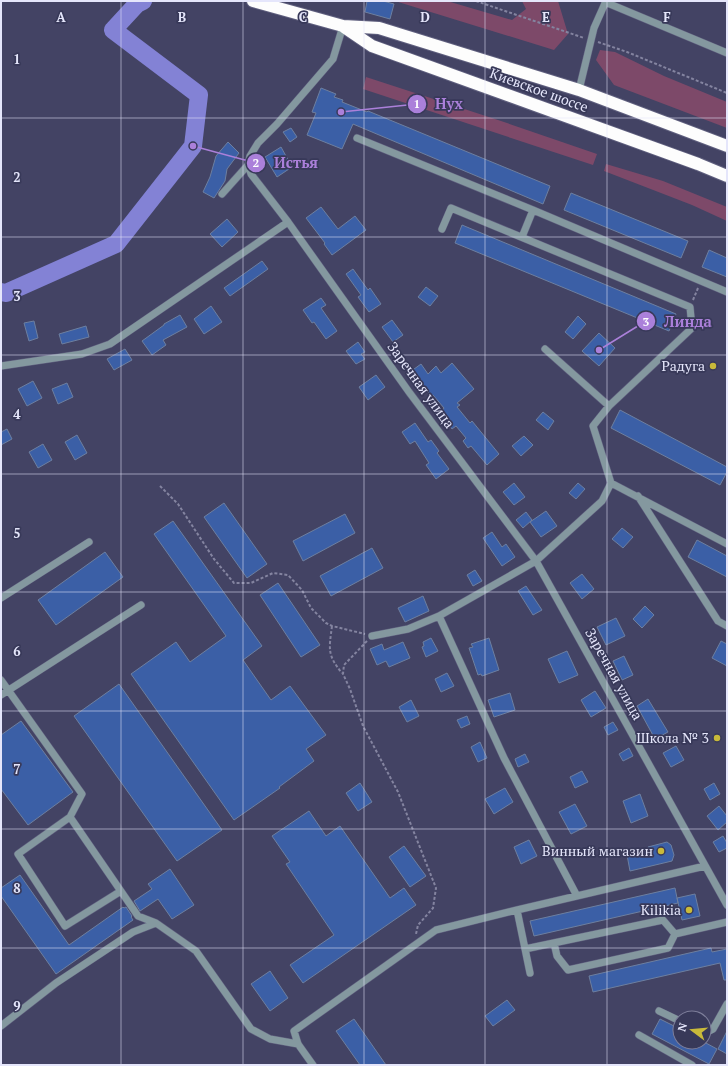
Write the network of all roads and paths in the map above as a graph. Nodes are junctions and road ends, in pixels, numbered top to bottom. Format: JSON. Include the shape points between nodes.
{"nodes":[{"id":1,"x":253,"y":1,"type":"edge"},
{"id":2,"x":476,"y":1,"type":"edge"},
{"id":3,"x":606,"y":2,"type":"edge"},
{"id":4,"x":343,"y":26,"type":"junction"},
{"id":5,"x":591,"y":40,"type":"junction"},
{"id":6,"x":727,"y":53,"type":"edge"},
{"id":7,"x":579,"y":90,"type":"junction"},
{"id":8,"x":727,"y":93,"type":"edge"},
{"id":9,"x":357,"y":138,"type":"dead end"},
{"id":10,"x":727,"y":146,"type":"edge"},
{"id":11,"x":248,"y":165,"type":"junction"},
{"id":12,"x":727,"y":176,"type":"edge"},
{"id":13,"x":222,"y":194,"type":"dead end"},
{"id":14,"x":532,"y":210,"type":"junction"},
{"id":15,"x":288,"y":222,"type":"junction"},
{"id":16,"x":442,"y":229,"type":"dead end"},
{"id":17,"x":522,"y":237,"type":"junction"},
{"id":18,"x":701,"y":281,"type":"junction"},
{"id":19,"x":727,"y":292,"type":"edge"},
{"id":20,"x":690,"y":307,"type":"junction"},
{"id":21,"x":545,"y":349,"type":"dead end"},
{"id":22,"x":1,"y":366,"type":"edge"},
{"id":23,"x":609,"y":406,"type":"junction"},
{"id":24,"x":611,"y":483,"type":"junction"},
{"id":25,"x":160,"y":486,"type":"dead end"},
{"id":26,"x":638,"y":496,"type":"junction"},
{"id":27,"x":88,"y":542,"type":"dead end"},
{"id":28,"x":727,"y":544,"type":"edge"},
{"id":29,"x":536,"y":561,"type":"junction"},
{"id":30,"x":1,"y":598,"type":"edge"},
{"id":31,"x":141,"y":605,"type":"dead end"},
{"id":32,"x":439,"y":616,"type":"junction"},
{"id":33,"x":332,"y":626,"type":"junction"},
{"id":34,"x":727,"y":626,"type":"edge"},
{"id":35,"x":372,"y":636,"type":"junction"},
{"id":36,"x":343,"y":674,"type":"junction"},
{"id":37,"x":1,"y":680,"type":"edge"},
{"id":38,"x":9,"y":690,"type":"junction"},
{"id":39,"x":1,"y":695,"type":"edge"},
{"id":40,"x":70,"y":817,"type":"junction"},
{"id":41,"x":705,"y":866,"type":"junction"},
{"id":42,"x":121,"y":891,"type":"junction"},
{"id":43,"x":577,"y":896,"type":"junction"},
{"id":44,"x":727,"y":905,"type":"edge"},
{"id":45,"x":517,"y":910,"type":"junction"},
{"id":46,"x":727,"y":922,"type":"edge"},
{"id":47,"x":156,"y":923,"type":"junction"},
{"id":48,"x":675,"y":934,"type":"junction"},
{"id":49,"x":554,"y":943,"type":"junction"},
{"id":50,"x":413,"y":945,"type":"junction"},
{"id":51,"x":525,"y":949,"type":"junction"},
{"id":52,"x":530,"y":973,"type":"dead end"},
{"id":53,"x":727,"y":1004,"type":"edge"},
{"id":54,"x":659,"y":1011,"type":"dead end"},
{"id":55,"x":672,"y":1017,"type":"edge"},
{"id":56,"x":1,"y":1026,"type":"edge"},
{"id":57,"x":712,"y":1029,"type":"edge"},
{"id":58,"x":638,"y":1035,"type":"dead end"},
{"id":59,"x":298,"y":1044,"type":"junction"},
{"id":60,"x":313,"y":1065,"type":"edge"},
{"id":61,"x":692,"y":1065,"type":"edge"}],
"edges":[{"from":1,"to":4,"type":"highway","name":"Киевское шоссе"},
{"from":2,"to":5,"type":"path"},
{"from":3,"to":5,"type":"street"},
{"from":3,"to":6,"type":"street"},
{"from":4,"to":7,"type":"highway","name":"Киевское шоссе","via":[[379,28]]},
{"from":4,"to":11,"type":"street","via":[[333,58],[258,143]]},
{"from":4,"to":12,"type":"highway","name":"Киевское шоссе","via":[[372,46]]},
{"from":5,"to":7,"type":"street"},
{"from":5,"to":8,"type":"path"},
{"from":7,"to":10,"type":"highway","name":"Киевское шоссе"},
{"from":9,"to":14,"type":"street"},
{"from":11,"to":13,"type":"street"},
{"from":11,"to":15,"type":"street","name":"Заречная улица","via":[[251,174]]},
{"from":14,"to":17,"type":"street"},
{"from":14,"to":18,"type":"street"},
{"from":15,"to":22,"type":"street","via":[[110,344],[82,354]]},
{"from":15,"to":29,"type":"street","name":"Заречная улица","via":[[409,392]]},
{"from":16,"to":17,"type":"street","via":[[451,208]]},
{"from":17,"to":20,"type":"street"},
{"from":18,"to":19,"type":"street"},
{"from":18,"to":20,"type":"path"},
{"from":20,"to":23,"type":"street","via":[[692,328]]},
{"from":21,"to":23,"type":"street"},
{"from":23,"to":24,"type":"street","via":[[593,426]]},
{"from":24,"to":26,"type":"street"},
{"from":24,"to":29,"type":"street","via":[[602,501]]},
{"from":25,"to":33,"type":"path","via":[[178,504],[214,559],[234,583],[251,583],[273,573],[288,575],[302,590],[311,608]]},
{"from":26,"to":28,"type":"street"},
{"from":26,"to":34,"type":"street","via":[[718,621]]},
{"from":27,"to":30,"type":"street"},
{"from":29,"to":32,"type":"street"},
{"from":29,"to":41,"type":"street","name":"Заречная улица"},
{"from":31,"to":38,"type":"street"},
{"from":32,"to":35,"type":"street","via":[[408,629]]},
{"from":32,"to":43,"type":"street","via":[[504,758]]},
{"from":33,"to":35,"type":"path"},
{"from":33,"to":36,"type":"path","via":[[330,648],[334,662]]},
{"from":35,"to":36,"type":"path","via":[[344,665]]},
{"from":36,"to":50,"type":"path","via":[[363,726],[398,792],[436,888],[433,908],[418,925]]},
{"from":37,"to":38,"type":"street"},
{"from":38,"to":39,"type":"street"},
{"from":38,"to":40,"type":"street","via":[[82,794]]},
{"from":40,"to":42,"type":"street"},
{"from":40,"to":42,"type":"street","via":[[18,854],[65,926]]},
{"from":41,"to":43,"type":"street"},
{"from":41,"to":44,"type":"street","name":"Заречная улица"},
{"from":42,"to":47,"type":"street","via":[[138,916]]},
{"from":43,"to":45,"type":"street"},
{"from":45,"to":50,"type":"street","via":[[436,930]]},
{"from":45,"to":51,"type":"street"},
{"from":46,"to":48,"type":"street"},
{"from":47,"to":56,"type":"street","via":[[126,936],[56,983]]},
{"from":47,"to":59,"type":"street","via":[[196,951],[251,1029],[270,1039]]},
{"from":48,"to":49,"type":"street","via":[[663,920]]},
{"from":48,"to":49,"type":"street","via":[[668,948],[568,970],[557,956]]},
{"from":49,"to":51,"type":"street"},
{"from":50,"to":59,"type":"street","via":[[294,1031]]},
{"from":51,"to":52,"type":"street"},
{"from":53,"to":57,"type":"street"},
{"from":54,"to":55,"type":"street"},
{"from":58,"to":61,"type":"street"},
{"from":59,"to":60,"type":"street"}]}
